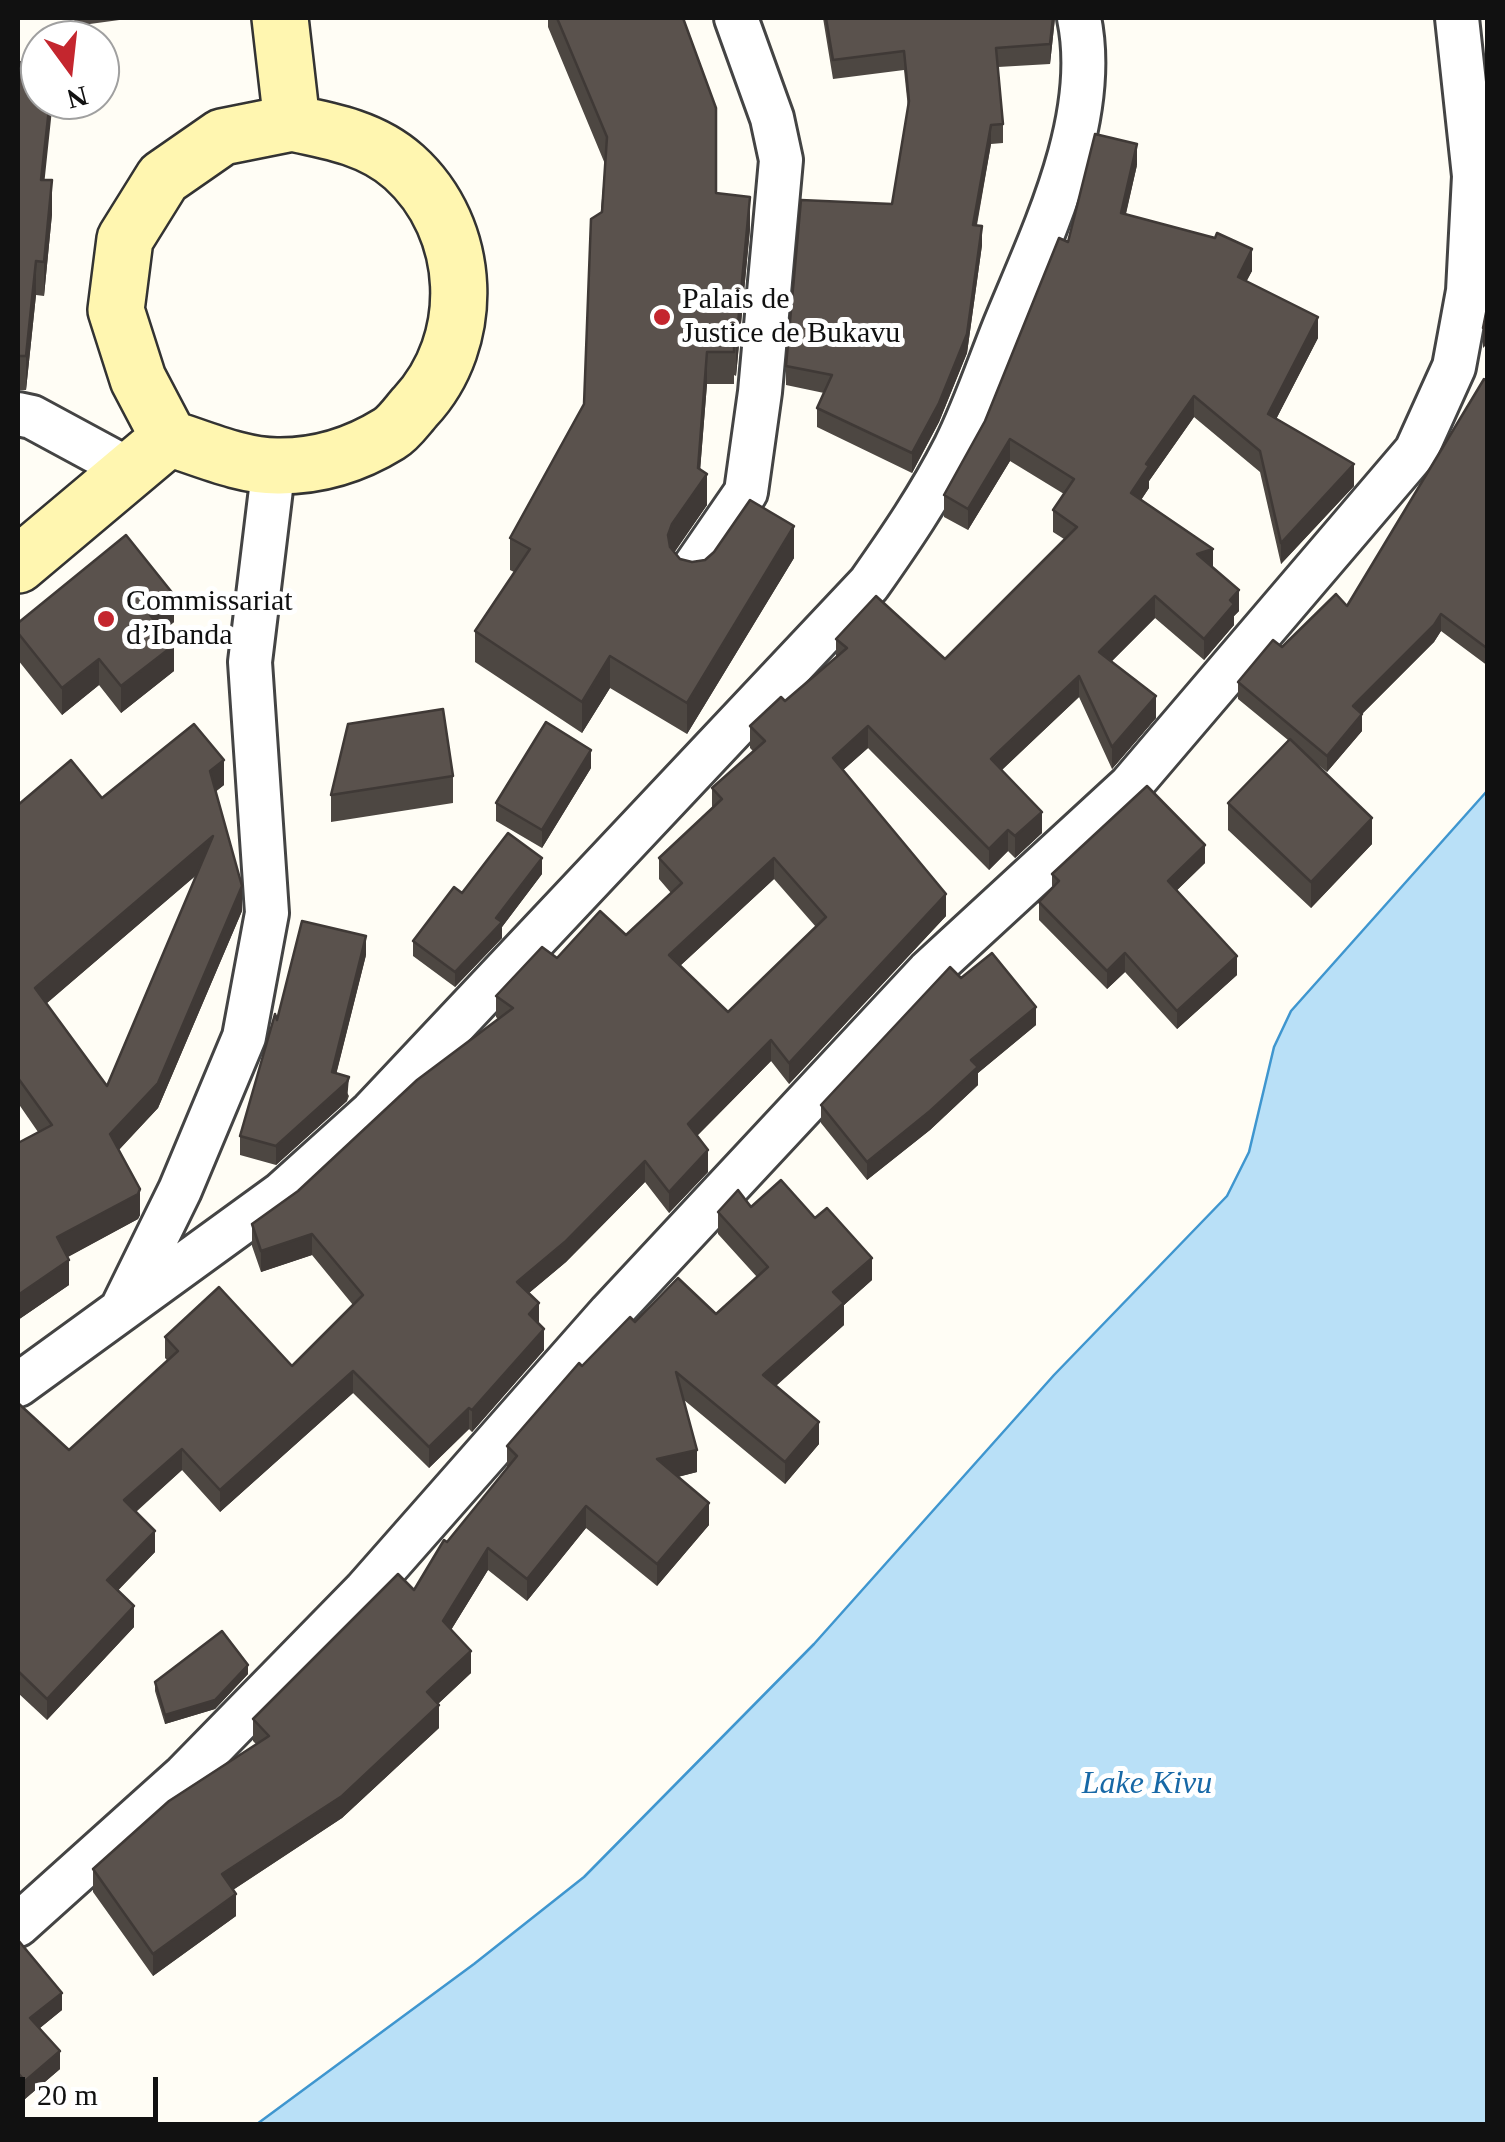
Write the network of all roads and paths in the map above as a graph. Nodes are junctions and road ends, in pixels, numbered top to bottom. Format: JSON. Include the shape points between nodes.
{"nodes":[{"id":1,"x":280,"y":18,"type":"edge"},
{"id":2,"x":736,"y":18,"type":"edge"},
{"id":3,"x":1079,"y":18,"type":"edge"},
{"id":4,"x":1457,"y":18,"type":"edge"},
{"id":5,"x":292,"y":123,"type":"junction"},
{"id":6,"x":18,"y":414,"type":"edge"},
{"id":7,"x":150,"y":454,"type":"junction"},
{"id":8,"x":277,"y":467,"type":"junction"},
{"id":9,"x":18,"y":565,"type":"edge"},
{"id":10,"x":693,"y":568,"type":"edge"},
{"id":11,"x":120,"y":1313,"type":"junction"},
{"id":12,"x":18,"y":1385,"type":"edge"},
{"id":13,"x":18,"y":1924,"type":"edge"}],
"edges":[{"from":1,"to":5,"type":"street"},
{"from":2,"to":10,"type":"street","via":[[781,160],[746,492]]},
{"from":3,"to":11,"type":"street","via":[[1079,113],[1053,208],[956,445],[869,584],[372,1112],[281,1194]]},
{"from":4,"to":13,"type":"street","via":[[1474,176],[1468,291],[1454,367],[1416,451],[1130,786],[928,972],[610,1313],[366,1591],[185,1775]]},
{"from":5,"to":7,"type":"street","via":[[222,137],[163,178],[126,239],[116,310],[138,379]]},
{"from":5,"to":8,"type":"street","via":[[352,136],[404,167],[441,214],[460,272],[457,332],[433,388],[392,433],[338,460]]},
{"from":6,"to":7,"type":"street"},
{"from":7,"to":8,"type":"street","via":[[228,456]]},
{"from":7,"to":9,"type":"street"},
{"from":8,"to":11,"type":"street","via":[[250,662],[266,913],[244,1037]]},
{"from":11,"to":12,"type":"street"}]}
